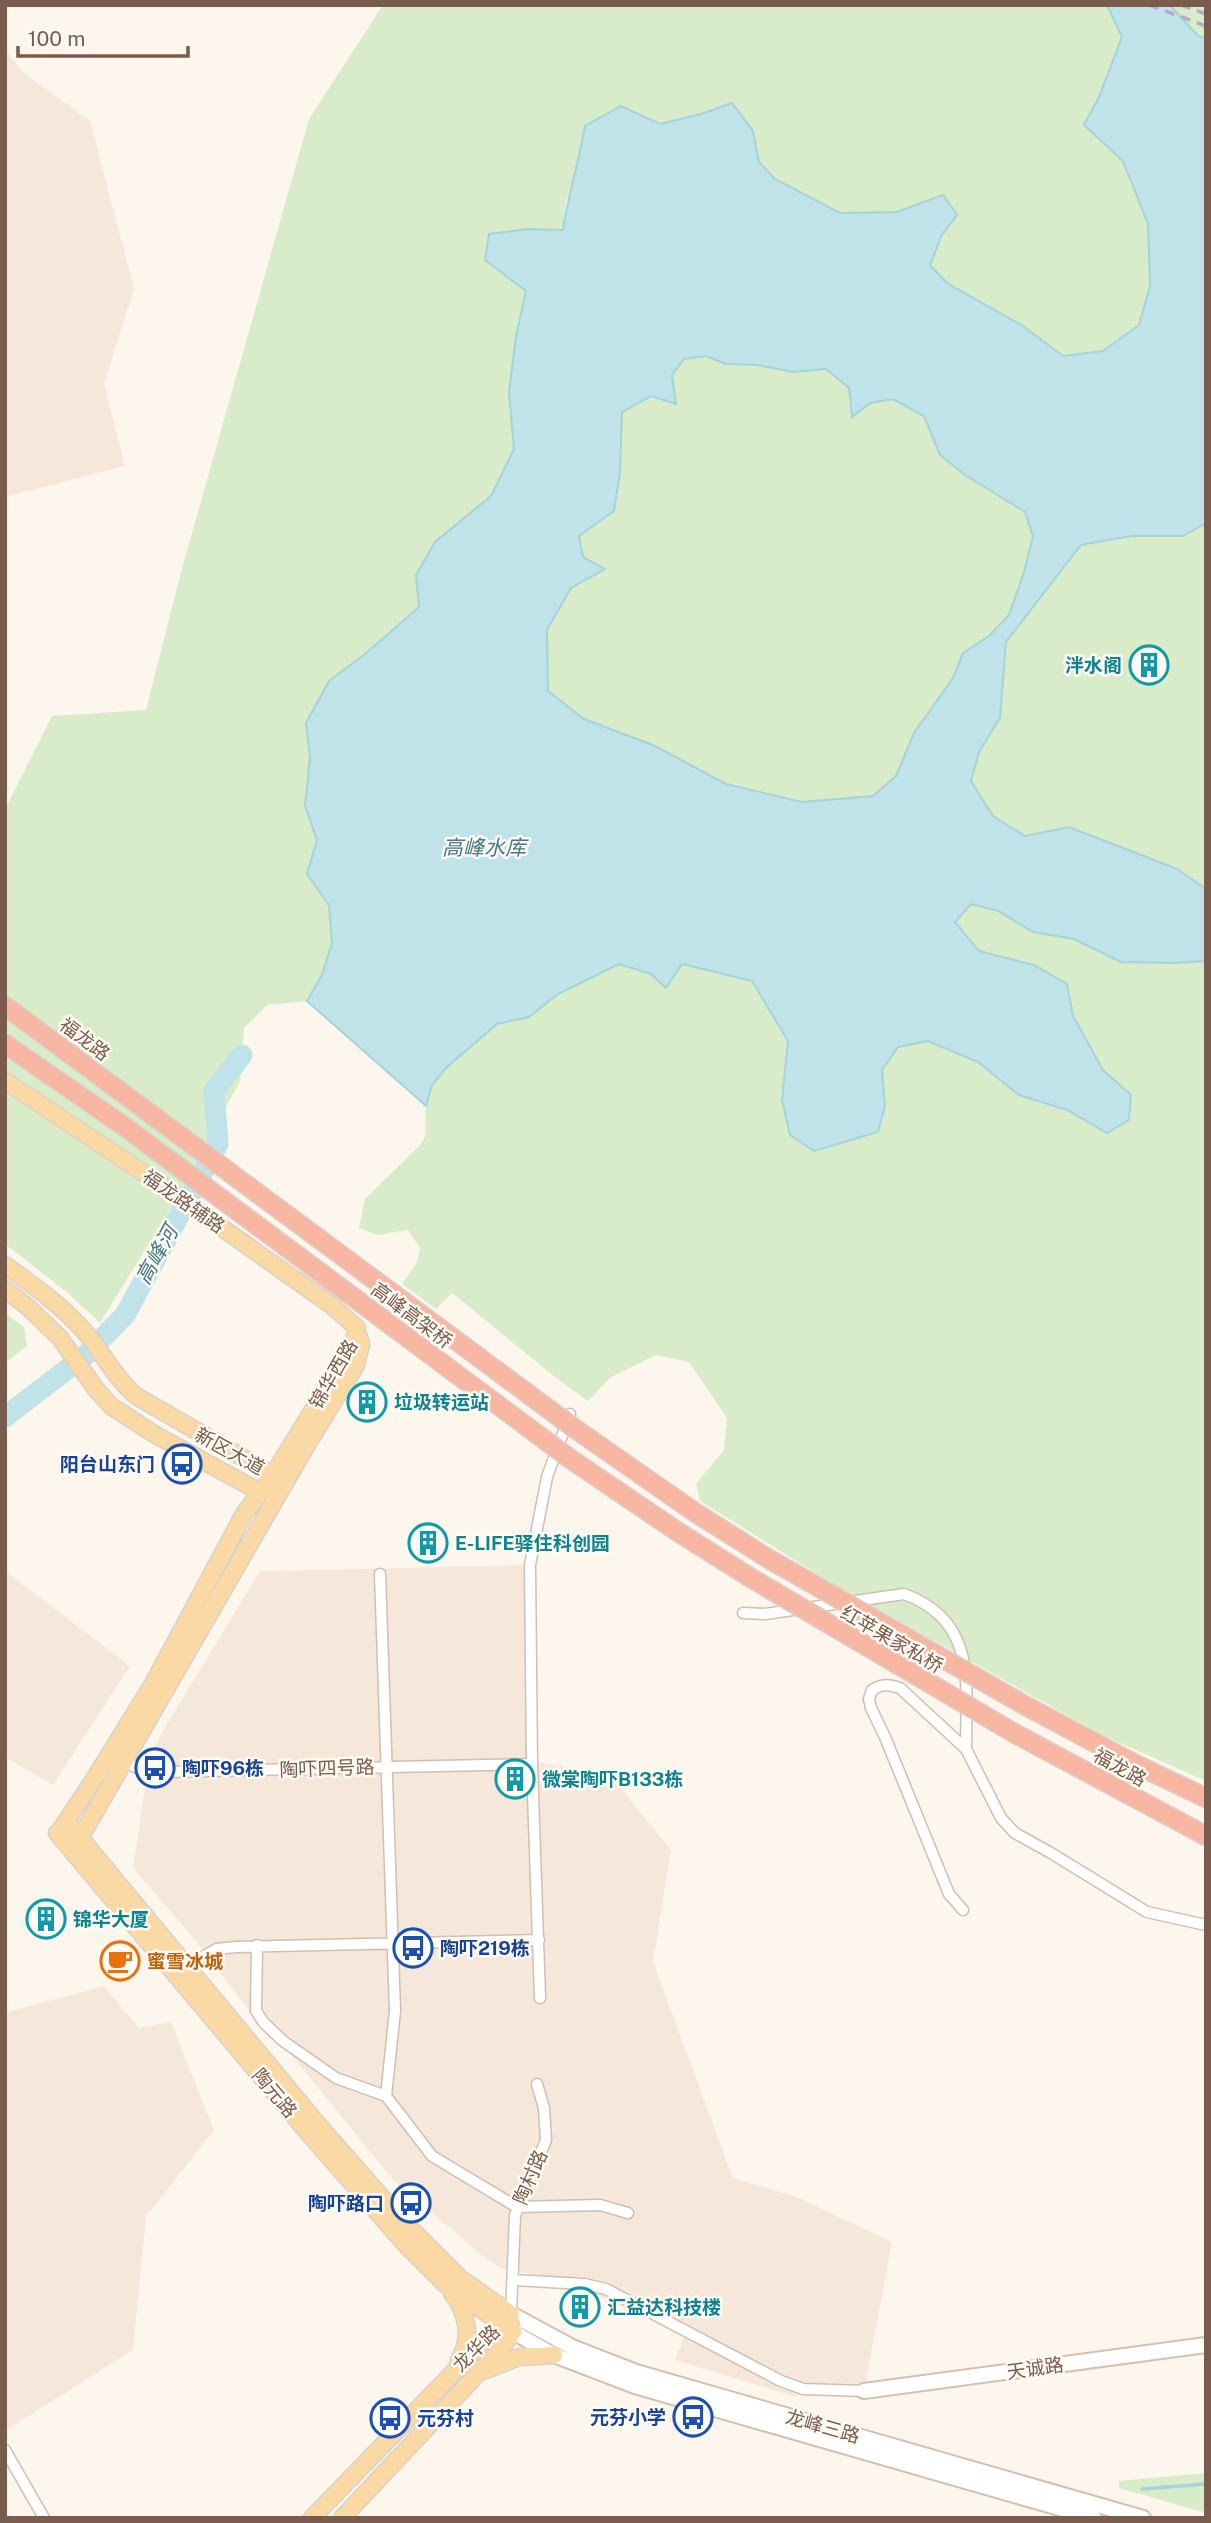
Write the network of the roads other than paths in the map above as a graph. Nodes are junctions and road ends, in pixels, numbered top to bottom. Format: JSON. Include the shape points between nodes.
{"nodes":[{"id":1,"x":5,"y":1006,"type":"edge"},
{"id":2,"x":5,"y":1044,"type":"edge"},
{"id":3,"x":5,"y":1081,"type":"edge"},
{"id":4,"x":140,"y":1106,"type":"joint"},
{"id":5,"x":5,"y":1265,"type":"edge"},
{"id":6,"x":5,"y":1289,"type":"edge"},
{"id":7,"x":357,"y":1328,"type":"joint"},
{"id":8,"x":570,"y":1414,"type":"dead end"},
{"id":9,"x":214,"y":1443,"type":"junction"},
{"id":10,"x":203,"y":1462,"type":"junction"},
{"id":11,"x":279,"y":1479,"type":"junction"},
{"id":12,"x":260,"y":1492,"type":"junction"},
{"id":13,"x":764,"y":1556,"type":"joint"},
{"id":14,"x":380,"y":1574,"type":"dead end"},
{"id":15,"x":751,"y":1578,"type":"joint"},
{"id":16,"x":743,"y":1613,"type":"dead end"},
{"id":17,"x":1028,"y":1707,"type":"joint"},
{"id":18,"x":1014,"y":1733,"type":"joint"},
{"id":19,"x":966,"y":1749,"type":"junction"},
{"id":20,"x":124,"y":1762,"type":"junction"},
{"id":21,"x":531,"y":1764,"type":"junction"},
{"id":22,"x":386,"y":1766,"type":"junction"},
{"id":23,"x":1206,"y":1798,"type":"edge"},
{"id":24,"x":62,"y":1827,"type":"junction"},
{"id":25,"x":1206,"y":1836,"type":"edge"},
{"id":26,"x":80,"y":1838,"type":"junction"},
{"id":27,"x":963,"y":1910,"type":"dead end"},
{"id":28,"x":1206,"y":1925,"type":"edge"},
{"id":29,"x":539,"y":1940,"type":"junction"},
{"id":30,"x":393,"y":1942,"type":"junction"},
{"id":31,"x":257,"y":1945,"type":"junction"},
{"id":32,"x":186,"y":1966,"type":"junction"},
{"id":33,"x":540,"y":1998,"type":"dead end"},
{"id":34,"x":537,"y":2084,"type":"dead end"},
{"id":35,"x":386,"y":2096,"type":"junction"},
{"id":36,"x":517,"y":2207,"type":"junction"},
{"id":37,"x":628,"y":2213,"type":"dead end"},
{"id":38,"x":513,"y":2280,"type":"junction"},
{"id":39,"x":444,"y":2283,"type":"junction"},
{"id":40,"x":508,"y":2323,"type":"junction"},
{"id":41,"x":1206,"y":2346,"type":"edge"},
{"id":42,"x":554,"y":2355,"type":"junction"},
{"id":43,"x":451,"y":2372,"type":"junction"},
{"id":44,"x":476,"y":2377,"type":"junction"},
{"id":45,"x":864,"y":2391,"type":"joint"},
{"id":46,"x":5,"y":2450,"type":"edge"},
{"id":47,"x":44,"y":2518,"type":"edge"},
{"id":48,"x":312,"y":2518,"type":"edge"},
{"id":49,"x":342,"y":2518,"type":"edge"},
{"id":50,"x":1094,"y":2518,"type":"edge"},
{"id":51,"x":1143,"y":2518,"type":"edge"}],
"edges":[{"from":1,"to":4,"type":"highway","name":"福龙路"},
{"from":2,"to":15,"type":"highway","name":"高峰高架桥","bridge":true,"via":[[125,1127],[569,1458]]},
{"from":3,"to":7,"type":"main road","name":"福龙路辅路","via":[[160,1184]]},
{"from":4,"to":13,"type":"highway","name":"高峰高架桥","bridge":true,"via":[[575,1428]]},
{"from":5,"to":9,"type":"main road","name":"新区大道","via":[[84,1332],[125,1387]]},
{"from":6,"to":10,"type":"main road","name":"新区大道","via":[[46,1323],[100,1394],[124,1415]]},
{"from":7,"to":11,"type":"main road","name":"锦华西路","via":[[361,1344],[356,1365]]},
{"from":8,"to":21,"type":"street","via":[[547,1477],[530,1565]]},
{"from":9,"to":10,"type":"main road"},
{"from":9,"to":11,"type":"main road","name":"新区大道"},
{"from":10,"to":12,"type":"main road","name":"新区大道"},
{"from":11,"to":12,"type":"main road","name":"新区大道"},
{"from":11,"to":20,"type":"main road","name":"锦华西路"},
{"from":12,"to":24,"type":"main road","via":[[153,1684]]},
{"from":13,"to":17,"type":"highway","name":"红苹果家私桥","bridge":true},
{"from":14,"to":22,"type":"street"},
{"from":15,"to":18,"type":"highway","name":"红苹果家私桥","bridge":true},
{"from":16,"to":19,"type":"street","via":[[765,1614],[904,1594],[920,1600],[940,1615],[964,1655]]},
{"from":17,"to":23,"type":"highway","name":"福龙路"},
{"from":18,"to":25,"type":"highway","name":"福龙路"},
{"from":19,"to":27,"type":"street","via":[[900,1688],[887,1684],[872,1690],[871,1708],[949,1895]]},
{"from":19,"to":28,"type":"street","via":[[1001,1818],[1015,1833],[1147,1912]]},
{"from":20,"to":22,"type":"street","name":"陶吓四号路","via":[[154,1772]]},
{"from":20,"to":26,"type":"main road","name":"锦华西路"},
{"from":21,"to":22,"type":"street","name":"陶吓四号路"},
{"from":21,"to":29,"type":"street"},
{"from":22,"to":30,"type":"street"},
{"from":24,"to":26,"type":"main road"},
{"from":24,"to":39,"type":"main road","name":"陶元路","via":[[310,2135]]},
{"from":26,"to":32,"type":"main road","name":"陶元路"},
{"from":29,"to":30,"type":"street"},
{"from":29,"to":33,"type":"street"},
{"from":30,"to":31,"type":"street"},
{"from":30,"to":35,"type":"street","via":[[395,2011]]},
{"from":31,"to":32,"type":"street","via":[[217,1949]]},
{"from":31,"to":35,"type":"street","via":[[256,2011],[264,2024],[336,2078]]},
{"from":32,"to":40,"type":"main road","name":"陶元路","via":[[398,2217]]},
{"from":34,"to":36,"type":"street","name":"陶村路","via":[[546,2140]]},
{"from":35,"to":36,"type":"street","via":[[432,2156]]},
{"from":36,"to":37,"type":"street","via":[[600,2205]]},
{"from":36,"to":38,"type":"street","name":"陶村路"},
{"from":38,"to":40,"type":"street","name":"陶村路"},
{"from":38,"to":45,"type":"street","via":[[597,2286],[781,2381],[803,2389]]},
{"from":39,"to":40,"type":"main road","name":"陶元路"},
{"from":39,"to":43,"type":"main road","via":[[456,2298],[467,2327],[465,2350]]},
{"from":40,"to":42,"type":"main road","name":"龙峰三路"},
{"from":40,"to":43,"type":"main road","name":"龙华路"},
{"from":40,"to":44,"type":"main road","name":"龙华路"},
{"from":40,"to":51,"type":"main road","name":"龙峰三路","via":[[636,2372]]},
{"from":41,"to":45,"type":"main road","name":"天诚路"},
{"from":42,"to":44,"type":"main road","via":[[519,2357]]},
{"from":42,"to":50,"type":"main road","name":"龙峰三路","via":[[635,2386]]},
{"from":43,"to":48,"type":"main road","name":"龙华路"},
{"from":44,"to":49,"type":"main road","name":"龙华路"},
{"from":46,"to":47,"type":"street"}]}
